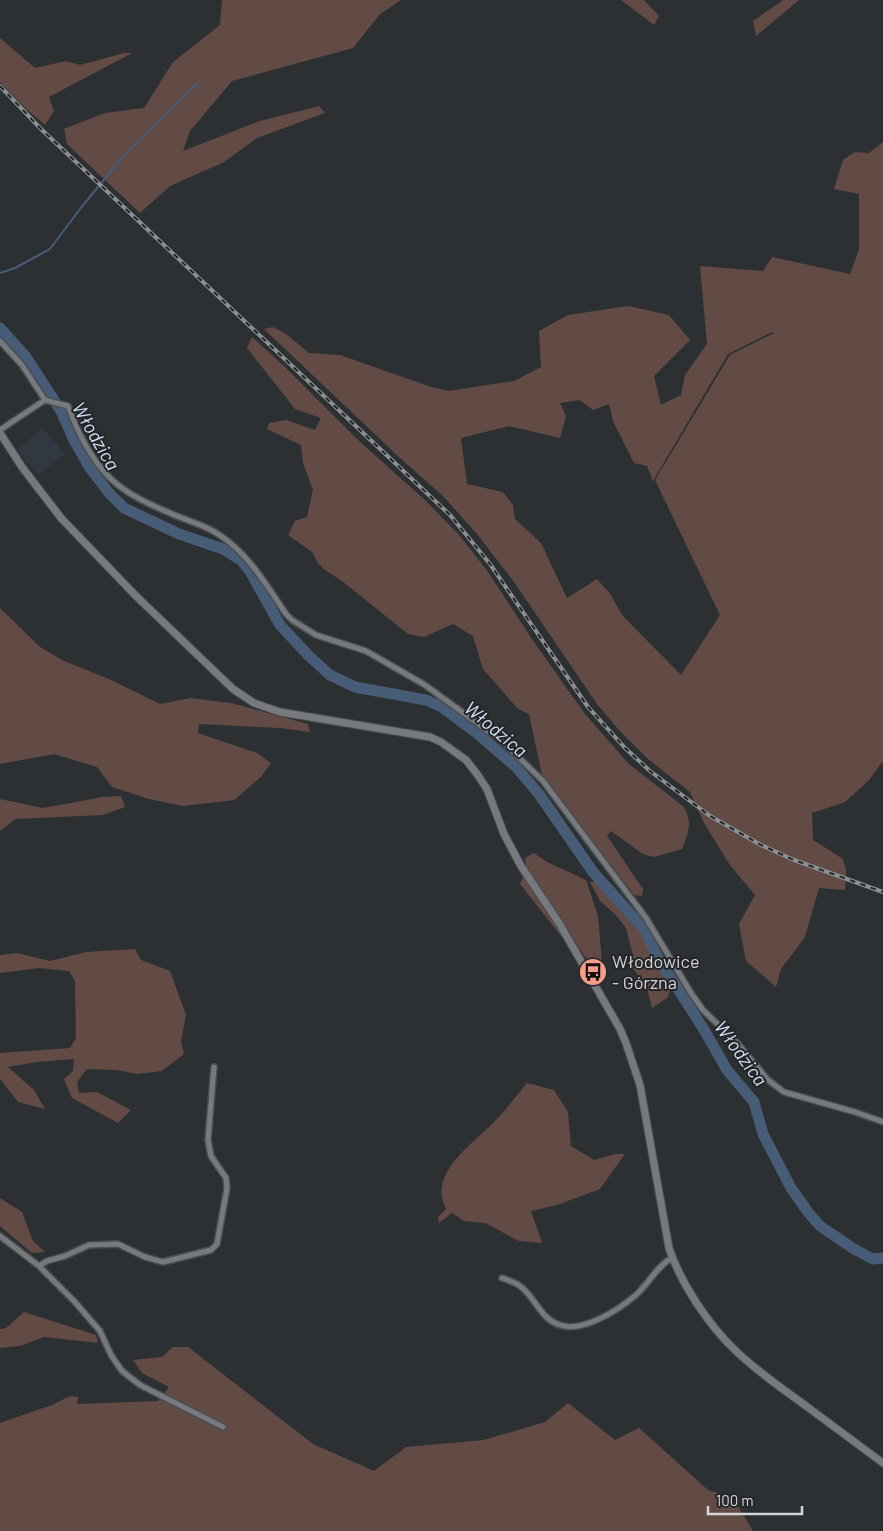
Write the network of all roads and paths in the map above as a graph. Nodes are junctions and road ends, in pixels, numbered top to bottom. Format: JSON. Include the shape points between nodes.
{"nodes":[{"id":1,"x":0,"y":341,"type":"edge"},
{"id":2,"x":48,"y":400,"type":"junction"},
{"id":3,"x":0,"y":432,"type":"edge"},
{"id":4,"x":214,"y":1067,"type":"dead end"},
{"id":5,"x":883,"y":1122,"type":"edge"},
{"id":6,"x":0,"y":1236,"type":"edge"},
{"id":7,"x":672,"y":1258,"type":"junction"},
{"id":8,"x":39,"y":1266,"type":"junction"},
{"id":9,"x":502,"y":1278,"type":"dead end"},
{"id":10,"x":223,"y":1427,"type":"dead end"},
{"id":11,"x":883,"y":1463,"type":"edge"}],
"edges":[{"from":1,"to":2,"type":"street"},
{"from":2,"to":3,"type":"street"},
{"from":2,"to":5,"type":"street","via":[[68,406],[80,437],[111,479],[138,498],[204,527],[231,543],[249,561],[292,620],[316,635],[366,651],[425,684],[520,757],[544,781],[646,918],[703,1010],[776,1086],[794,1095]]},
{"from":3,"to":7,"type":"street","via":[[61,518],[233,689],[253,702],[280,712],[430,737],[466,760],[487,789],[504,834],[521,866],[559,922],[626,1043],[640,1085]]},
{"from":4,"to":8,"type":"street","via":[[208,1140],[211,1156],[226,1178],[227,1188],[218,1244],[211,1250],[163,1262],[118,1244],[89,1245]]},
{"from":6,"to":8,"type":"street"},
{"from":7,"to":9,"type":"street","via":[[638,1294],[612,1313],[590,1323],[571,1326],[552,1322],[519,1286]]},
{"from":7,"to":11,"type":"street","via":[[692,1294],[736,1352]]},
{"from":8,"to":10,"type":"street","via":[[91,1319],[122,1371],[140,1385]]}]}
